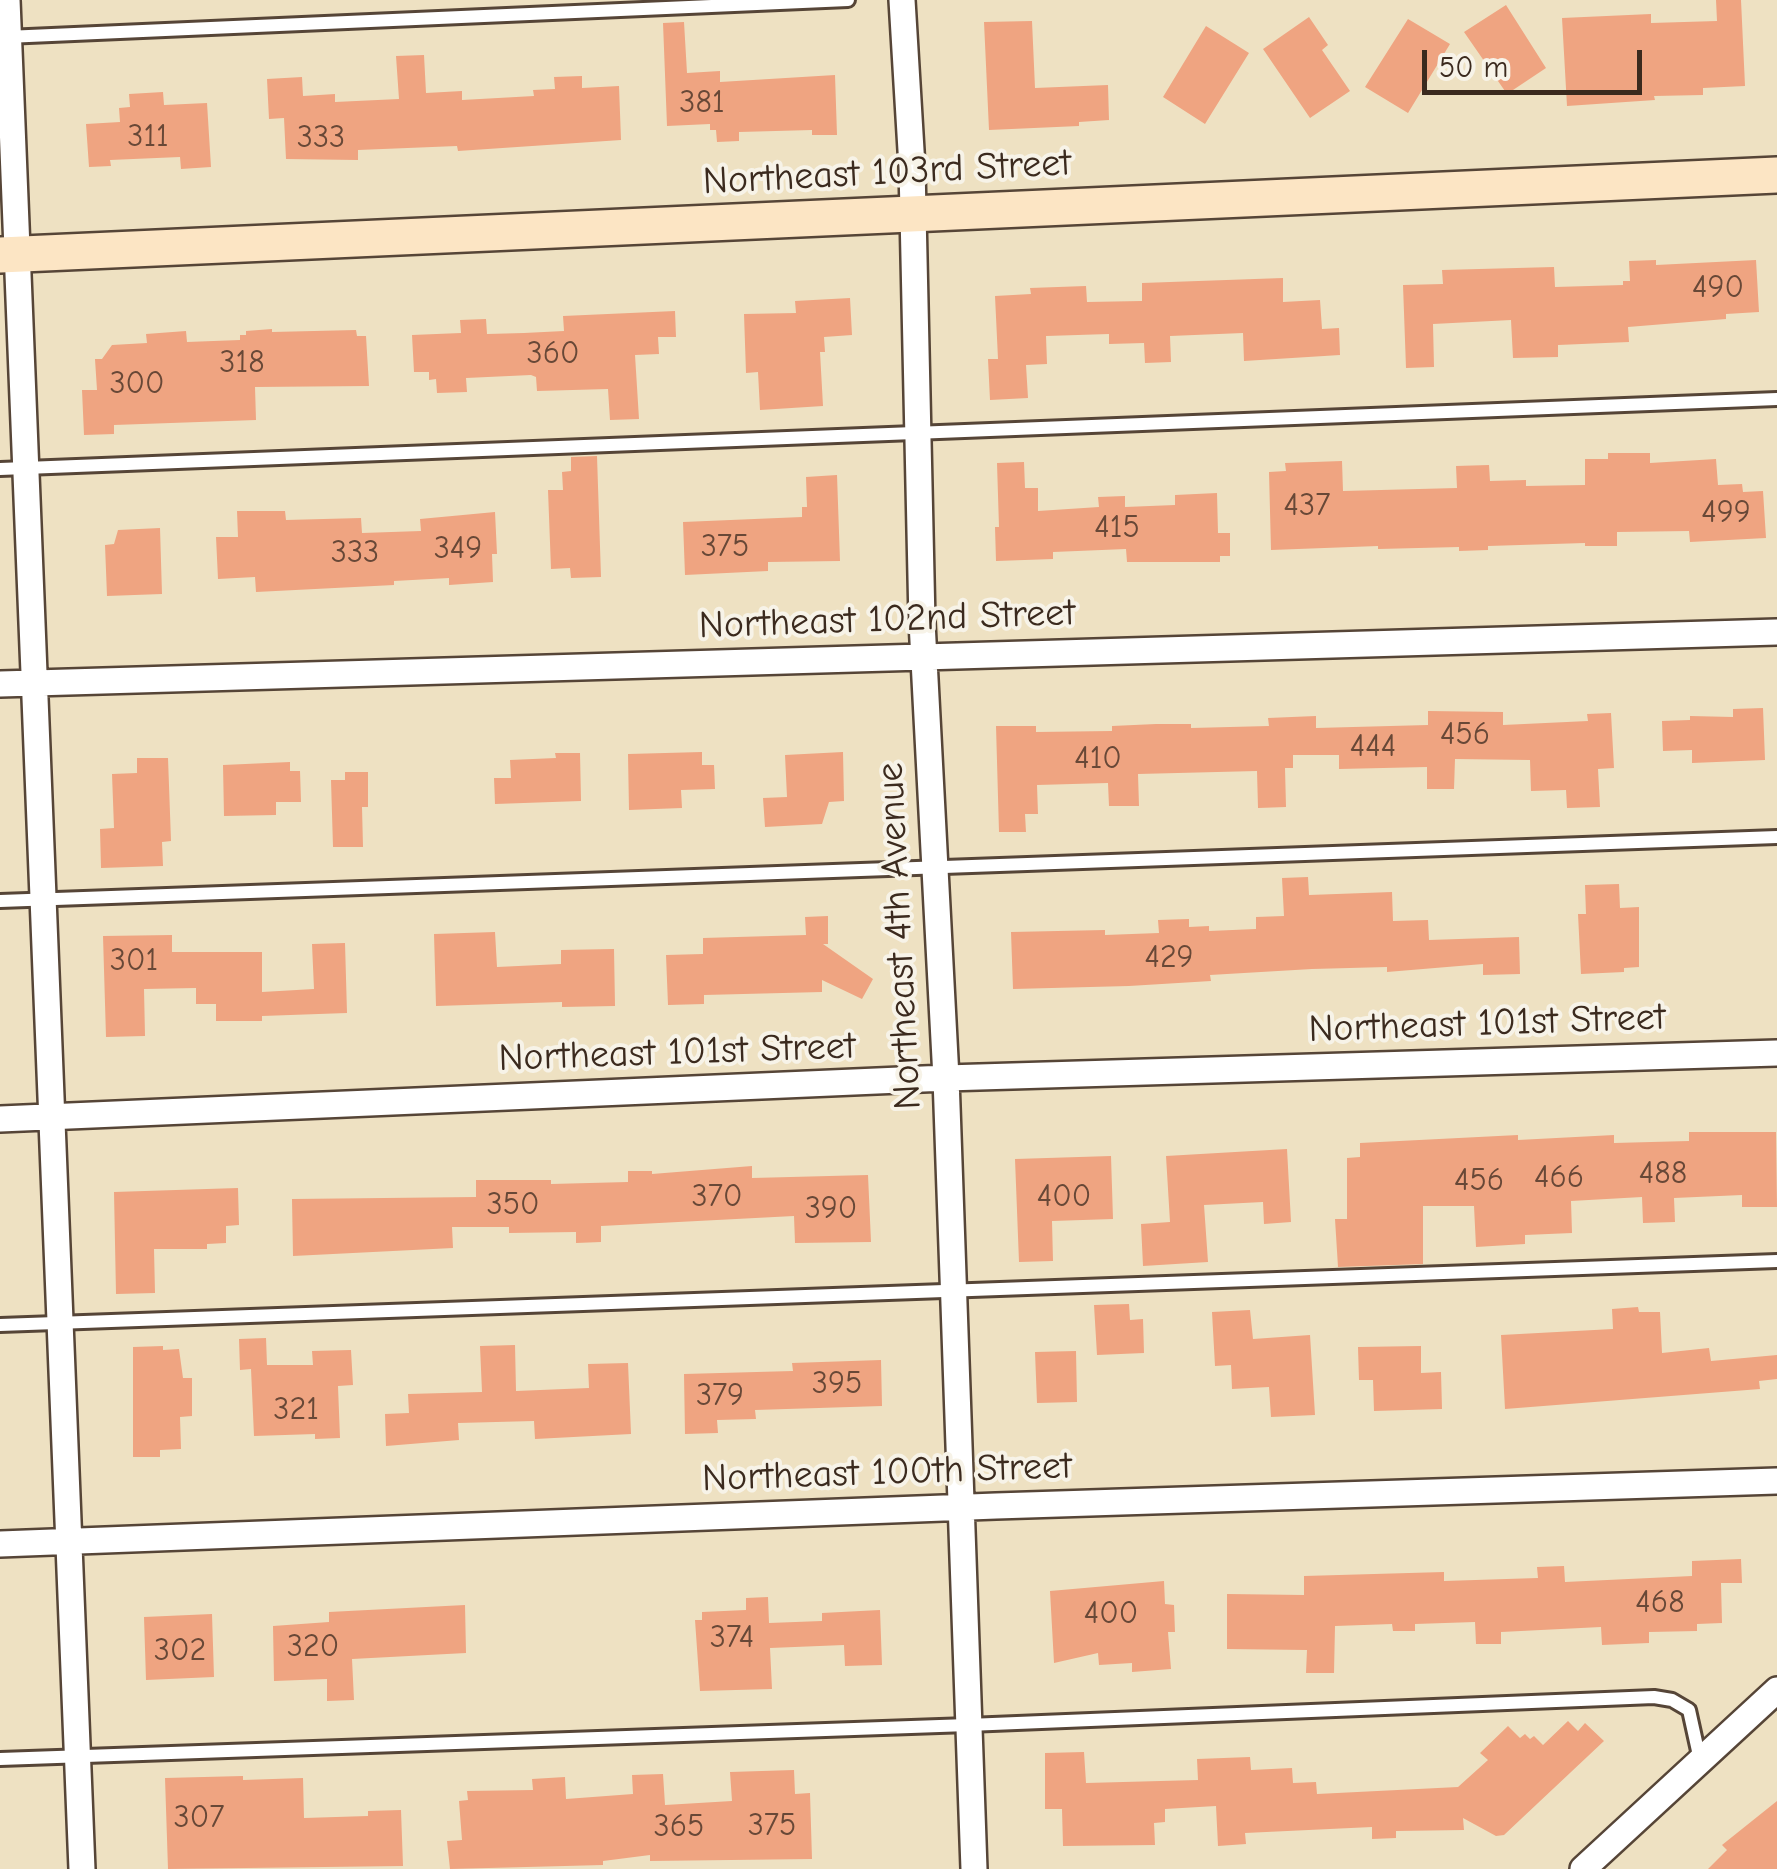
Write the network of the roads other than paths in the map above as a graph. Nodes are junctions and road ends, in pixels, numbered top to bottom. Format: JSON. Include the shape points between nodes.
{"nodes":[{"id":1,"x":7,"y":0,"type":"edge"},
{"id":2,"x":848,"y":0,"type":"edge"},
{"id":3,"x":902,"y":0,"type":"edge"},
{"id":4,"x":4,"y":37,"type":"edge"},
{"id":5,"x":1777,"y":175,"type":"edge"},
{"id":6,"x":914,"y":214,"type":"junction"},
{"id":7,"x":9,"y":255,"type":"edge"},
{"id":8,"x":1777,"y":399,"type":"edge"},
{"id":9,"x":919,"y":433,"type":"junction"},
{"id":10,"x":13,"y":469,"type":"edge"},
{"id":11,"x":1777,"y":632,"type":"edge"},
{"id":12,"x":923,"y":656,"type":"junction"},
{"id":13,"x":35,"y":682,"type":"junction"},
{"id":14,"x":0,"y":684,"type":"edge"},
{"id":15,"x":1777,"y":837,"type":"edge"},
{"id":16,"x":934,"y":867,"type":"junction"},
{"id":17,"x":44,"y":900,"type":"junction"},
{"id":18,"x":0,"y":901,"type":"edge"},
{"id":19,"x":1777,"y":1052,"type":"edge"},
{"id":20,"x":946,"y":1078,"type":"junction"},
{"id":21,"x":52,"y":1117,"type":"junction"},
{"id":22,"x":0,"y":1119,"type":"edge"},
{"id":23,"x":1777,"y":1261,"type":"edge"},
{"id":24,"x":953,"y":1291,"type":"junction"},
{"id":25,"x":61,"y":1324,"type":"junction"},
{"id":26,"x":0,"y":1325,"type":"edge"},
{"id":27,"x":1777,"y":1481,"type":"edge"},
{"id":28,"x":960,"y":1507,"type":"junction"},
{"id":29,"x":70,"y":1542,"type":"junction"},
{"id":30,"x":0,"y":1544,"type":"edge"},
{"id":31,"x":1777,"y":1690,"type":"edge"},
{"id":32,"x":968,"y":1725,"type":"junction"},
{"id":33,"x":76,"y":1757,"type":"junction"},
{"id":34,"x":0,"y":1759,"type":"edge"},
{"id":35,"x":1700,"y":1760,"type":"junction"},
{"id":36,"x":82,"y":1869,"type":"edge"},
{"id":37,"x":974,"y":1869,"type":"edge"},
{"id":38,"x":1583,"y":1869,"type":"edge"}],
"edges":[{"from":1,"to":4,"type":"street"},
{"from":2,"to":4,"type":"lane"},
{"from":3,"to":6,"type":"street","name":"Northeast 4th Avenue"},
{"from":4,"to":7,"type":"street"},
{"from":5,"to":6,"type":"main road","name":"Northeast 103rd Street"},
{"from":6,"to":7,"type":"main road","name":"Northeast 103rd Street"},
{"from":6,"to":9,"type":"street","name":"Northeast 4th Avenue"},
{"from":7,"to":10,"type":"street"},
{"from":8,"to":9,"type":"lane"},
{"from":9,"to":10,"type":"lane"},
{"from":9,"to":12,"type":"street","name":"Northeast 4th Avenue"},
{"from":10,"to":13,"type":"street"},
{"from":11,"to":12,"type":"street","name":"Northeast 102nd Street"},
{"from":12,"to":13,"type":"street","name":"Northeast 102nd Street"},
{"from":12,"to":16,"type":"street","name":"Northeast 4th Avenue"},
{"from":13,"to":14,"type":"street","name":"Northeast 102nd Street"},
{"from":13,"to":17,"type":"street"},
{"from":15,"to":16,"type":"lane"},
{"from":16,"to":17,"type":"lane"},
{"from":16,"to":20,"type":"street","name":"Northeast 4th Avenue"},
{"from":17,"to":18,"type":"lane"},
{"from":17,"to":21,"type":"street"},
{"from":19,"to":20,"type":"street","name":"Northeast 101st Street"},
{"from":20,"to":21,"type":"street","name":"Northeast 101st Street"},
{"from":20,"to":24,"type":"street","name":"Northeast 4th Avenue"},
{"from":21,"to":22,"type":"street","name":"Northeast 101st Street"},
{"from":21,"to":25,"type":"street"},
{"from":23,"to":24,"type":"lane"},
{"from":24,"to":25,"type":"lane"},
{"from":24,"to":28,"type":"street","name":"Northeast 4th Avenue"},
{"from":25,"to":26,"type":"lane"},
{"from":25,"to":29,"type":"street"},
{"from":27,"to":28,"type":"street","name":"Northeast 100th Street"},
{"from":28,"to":29,"type":"street","name":"Northeast 100th Street"},
{"from":28,"to":32,"type":"street","name":"Northeast 4th Avenue"},
{"from":29,"to":30,"type":"street","name":"Northeast 100th Street"},
{"from":29,"to":33,"type":"street"},
{"from":31,"to":35,"type":"street"},
{"from":32,"to":33,"type":"lane"},
{"from":32,"to":35,"type":"lane","via":[[1654,1696],[1688,1710]]},
{"from":32,"to":37,"type":"street","name":"Northeast 4th Avenue"},
{"from":33,"to":34,"type":"lane"},
{"from":33,"to":36,"type":"street"},
{"from":35,"to":38,"type":"street"}]}
